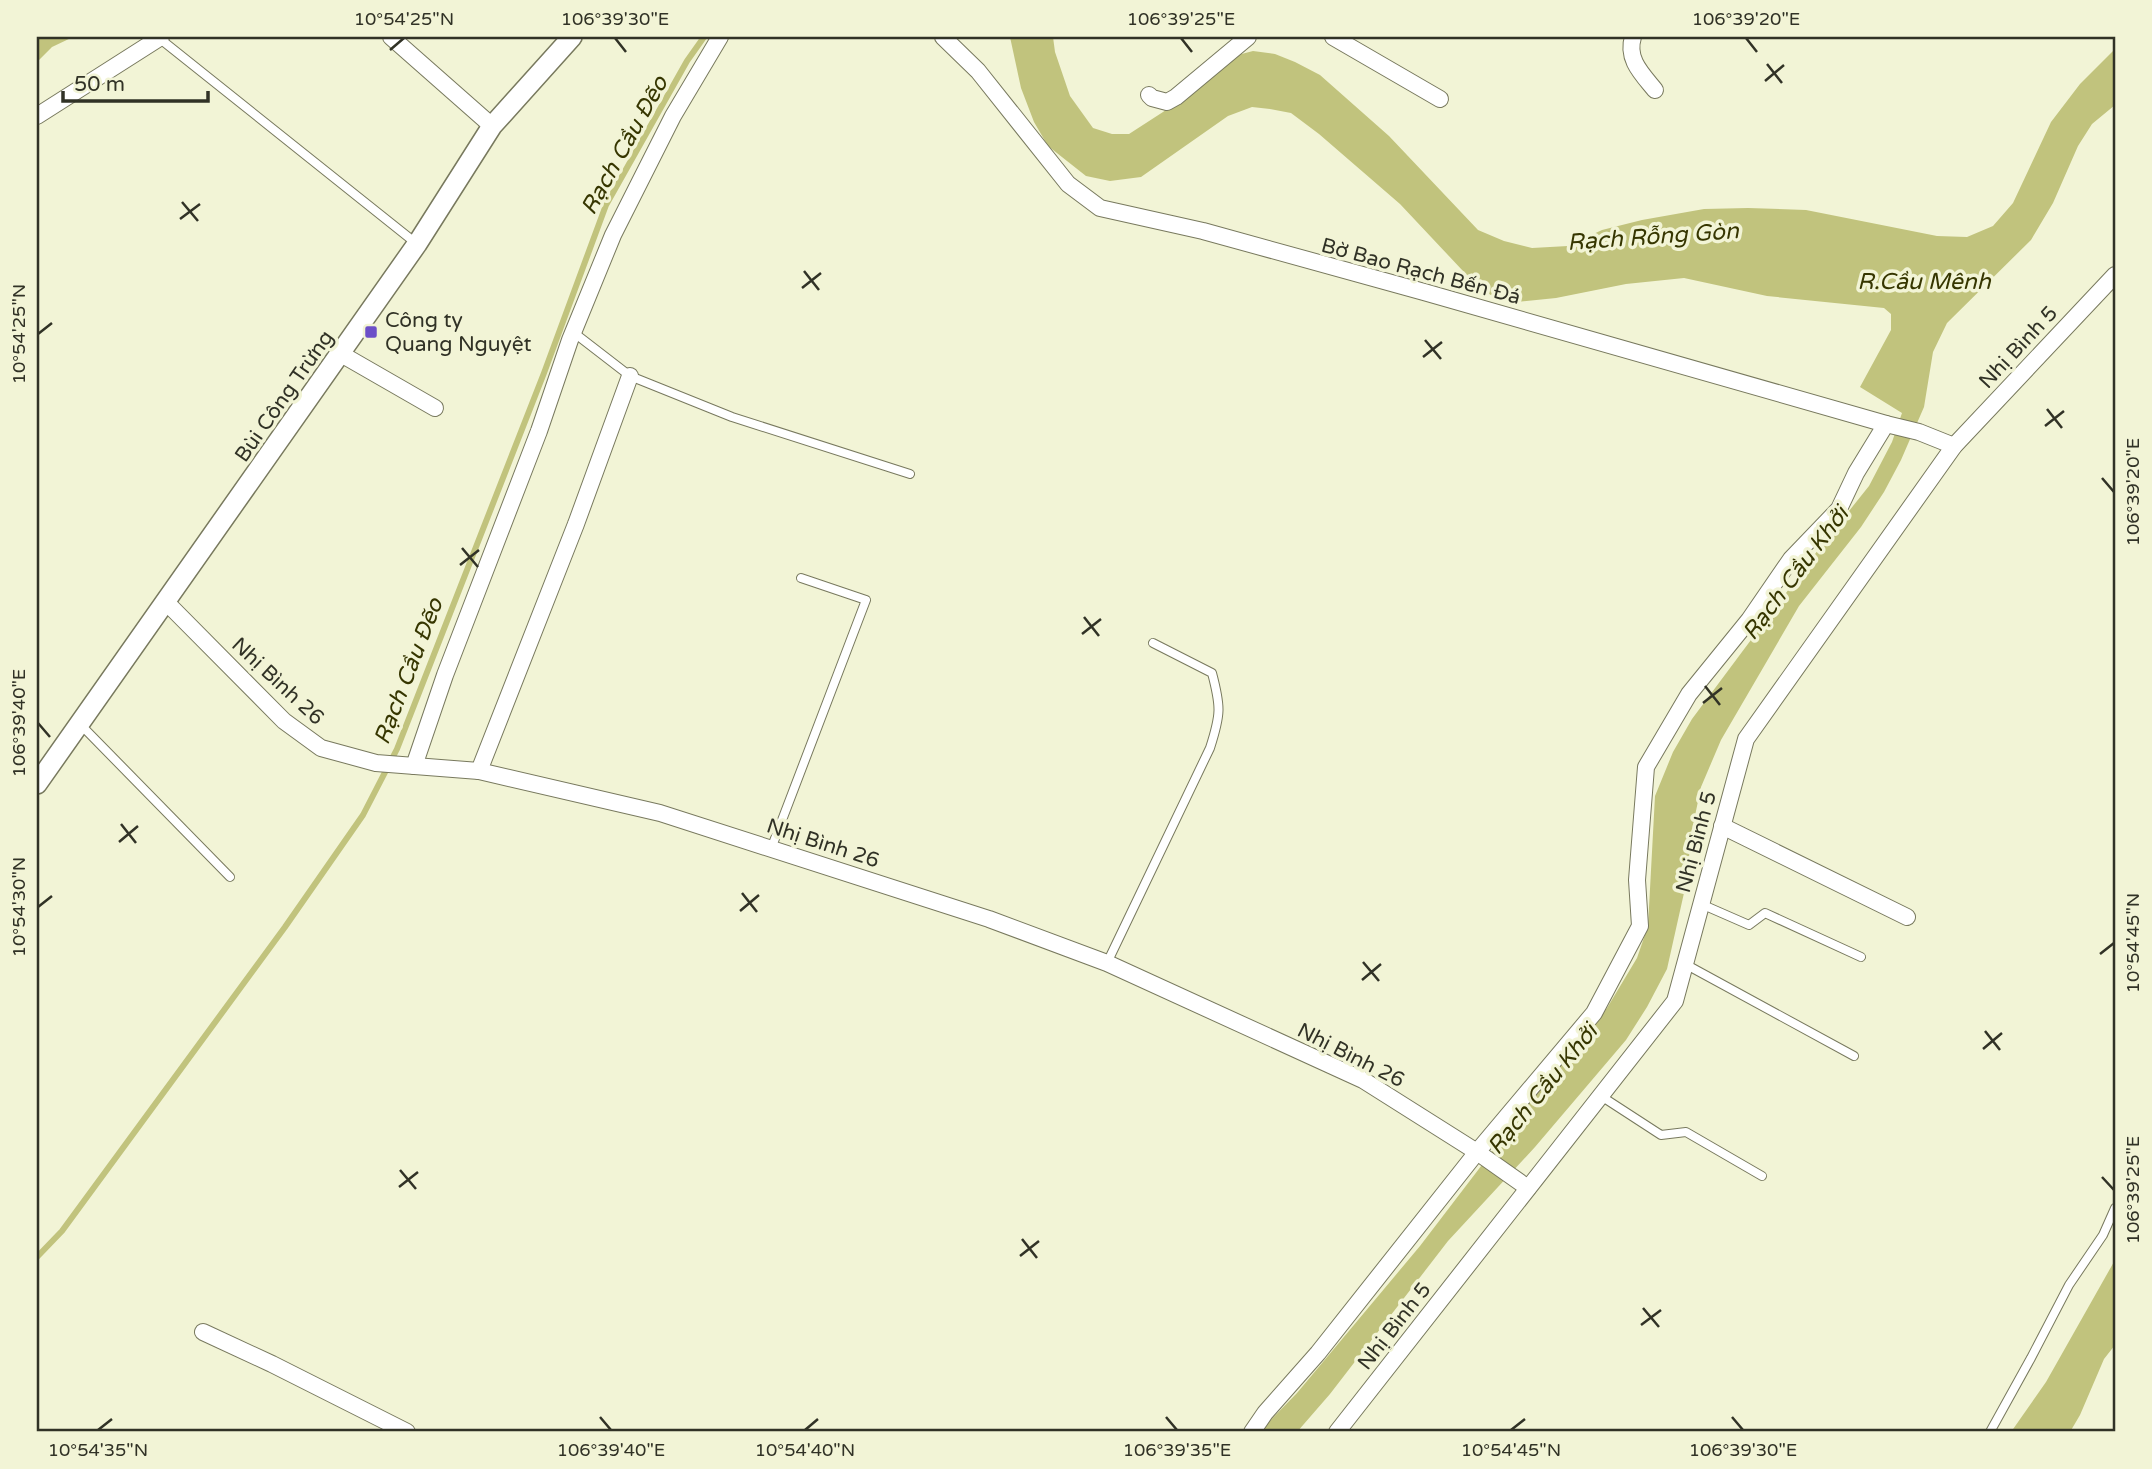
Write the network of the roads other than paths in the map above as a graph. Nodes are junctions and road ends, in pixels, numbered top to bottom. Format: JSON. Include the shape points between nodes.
{"nodes":[{"id":1,"x":160,"y":37,"type":"edge"},
{"id":2,"x":391,"y":37,"type":"edge"},
{"id":3,"x":572,"y":37,"type":"edge"},
{"id":4,"x":720,"y":37,"type":"edge"},
{"id":5,"x":943,"y":37,"type":"edge"},
{"id":6,"x":1248,"y":37,"type":"edge"},
{"id":7,"x":1333,"y":37,"type":"edge"},
{"id":8,"x":1633,"y":37,"type":"edge"},
{"id":9,"x":1655,"y":90,"type":"dead end"},
{"id":10,"x":1149,"y":95,"type":"dead end"},
{"id":11,"x":1440,"y":99,"type":"dead end"},
{"id":12,"x":37,"y":116,"type":"edge"},
{"id":13,"x":492,"y":126,"type":"junction"},
{"id":14,"x":417,"y":244,"type":"junction"},
{"id":15,"x":2115,"y":275,"type":"edge"},
{"id":16,"x":573,"y":332,"type":"junction"},
{"id":17,"x":341,"y":354,"type":"junction"},
{"id":18,"x":630,"y":376,"type":"junction"},
{"id":19,"x":435,"y":408,"type":"dead end"},
{"id":20,"x":1890,"y":424,"type":"junction"},
{"id":21,"x":1954,"y":446,"type":"junction"},
{"id":22,"x":910,"y":474,"type":"dead end"},
{"id":23,"x":801,"y":578,"type":"dead end"},
{"id":24,"x":166,"y":602,"type":"junction"},
{"id":25,"x":1153,"y":643,"type":"dead end"},
{"id":26,"x":80,"y":724,"type":"junction"},
{"id":27,"x":409,"y":765,"type":"junction"},
{"id":28,"x":480,"y":771,"type":"junction"},
{"id":29,"x":37,"y":785,"type":"edge"},
{"id":30,"x":1722,"y":826,"type":"junction"},
{"id":31,"x":771,"y":849,"type":"junction"},
{"id":32,"x":230,"y":877,"type":"dead end"},
{"id":33,"x":1701,"y":904,"type":"junction"},
{"id":34,"x":1907,"y":917,"type":"dead end"},
{"id":35,"x":1860,"y":957,"type":"dead end"},
{"id":36,"x":1107,"y":963,"type":"junction"},
{"id":37,"x":1685,"y":964,"type":"junction"},
{"id":38,"x":1854,"y":1056,"type":"dead end"},
{"id":39,"x":1601,"y":1096,"type":"junction"},
{"id":40,"x":1480,"y":1154,"type":"junction"},
{"id":41,"x":1762,"y":1176,"type":"dead end"},
{"id":42,"x":1522,"y":1184,"type":"junction"},
{"id":43,"x":2115,"y":1208,"type":"edge"},
{"id":44,"x":202,"y":1332,"type":"dead end"},
{"id":45,"x":407,"y":1432,"type":"edge"},
{"id":46,"x":1252,"y":1432,"type":"edge"},
{"id":47,"x":1337,"y":1432,"type":"edge"},
{"id":48,"x":1990,"y":1432,"type":"edge"}],
"edges":[{"from":1,"to":12,"type":"street"},
{"from":1,"to":14,"type":"lane"},
{"from":2,"to":13,"type":"street"},
{"from":3,"to":13,"type":"street","name":"Bùi Công Trừng"},
{"from":4,"to":16,"type":"street","via":[[673,116],[613,235]]},
{"from":5,"to":20,"type":"street","name":"Bờ Bao Rạch Bến Đá","via":[[978,71],[1068,184],[1100,208],[1203,231]]},
{"from":6,"to":10,"type":"street","via":[[1176,97],[1167,102]]},
{"from":7,"to":11,"type":"street"},
{"from":8,"to":9,"type":"street","via":[[1631,56]]},
{"from":13,"to":14,"type":"street","name":"Bùi Công Trừng"},
{"from":14,"to":17,"type":"street","name":"Bùi Công Trừng"},
{"from":15,"to":21,"type":"street","name":"Nhị Bình 5"},
{"from":16,"to":18,"type":"lane"},
{"from":16,"to":27,"type":"street"},
{"from":17,"to":19,"type":"street"},
{"from":17,"to":24,"type":"street","name":"Bùi Công Trừng"},
{"from":18,"to":22,"type":"lane","via":[[732,417]]},
{"from":18,"to":28,"type":"street"},
{"from":20,"to":21,"type":"street","name":"Bờ Bao Rạch Bến Đá"},
{"from":20,"to":40,"type":"street","via":[[1856,473],[1839,509],[1791,559],[1689,694],[1646,766],[1637,880],[1640,926],[1594,1013]]},
{"from":21,"to":30,"type":"street","name":"Nhị Bình 5","via":[[1746,738]]},
{"from":23,"to":31,"type":"lane","via":[[866,600]]},
{"from":24,"to":26,"type":"street","name":"Bùi Công Trừng"},
{"from":24,"to":27,"type":"street","name":"Nhị Bình 26","via":[[302,736],[321,748],[376,763]]},
{"from":25,"to":36,"type":"lane","via":[[1212,673],[1219,718],[1210,748]]},
{"from":26,"to":29,"type":"street","name":"Bùi Công Trừng"},
{"from":26,"to":32,"type":"lane"},
{"from":27,"to":28,"type":"street","name":"Nhị Bình 26"},
{"from":28,"to":31,"type":"street","name":"Nhị Bình 26","via":[[660,813]]},
{"from":30,"to":33,"type":"street","name":"Nhị Bình 5"},
{"from":30,"to":34,"type":"street"},
{"from":31,"to":36,"type":"street","name":"Nhị Bình 26","via":[[989,919]]},
{"from":33,"to":35,"type":"lane","via":[[1749,925],[1765,913]]},
{"from":33,"to":37,"type":"street","name":"Nhị Bình 5"},
{"from":36,"to":40,"type":"street","name":"Nhị Bình 26","via":[[1363,1080]]},
{"from":37,"to":38,"type":"lane"},
{"from":37,"to":39,"type":"street","name":"Nhị Bình 5","via":[[1675,1001]]},
{"from":39,"to":41,"type":"lane","via":[[1661,1135],[1686,1132]]},
{"from":39,"to":42,"type":"street","name":"Nhị Bình 5"},
{"from":40,"to":42,"type":"street","name":"Nhị Bình 26"},
{"from":40,"to":46,"type":"street"},
{"from":42,"to":47,"type":"street","name":"Nhị Bình 5"},
{"from":43,"to":48,"type":"lane"},
{"from":44,"to":45,"type":"street"}]}
